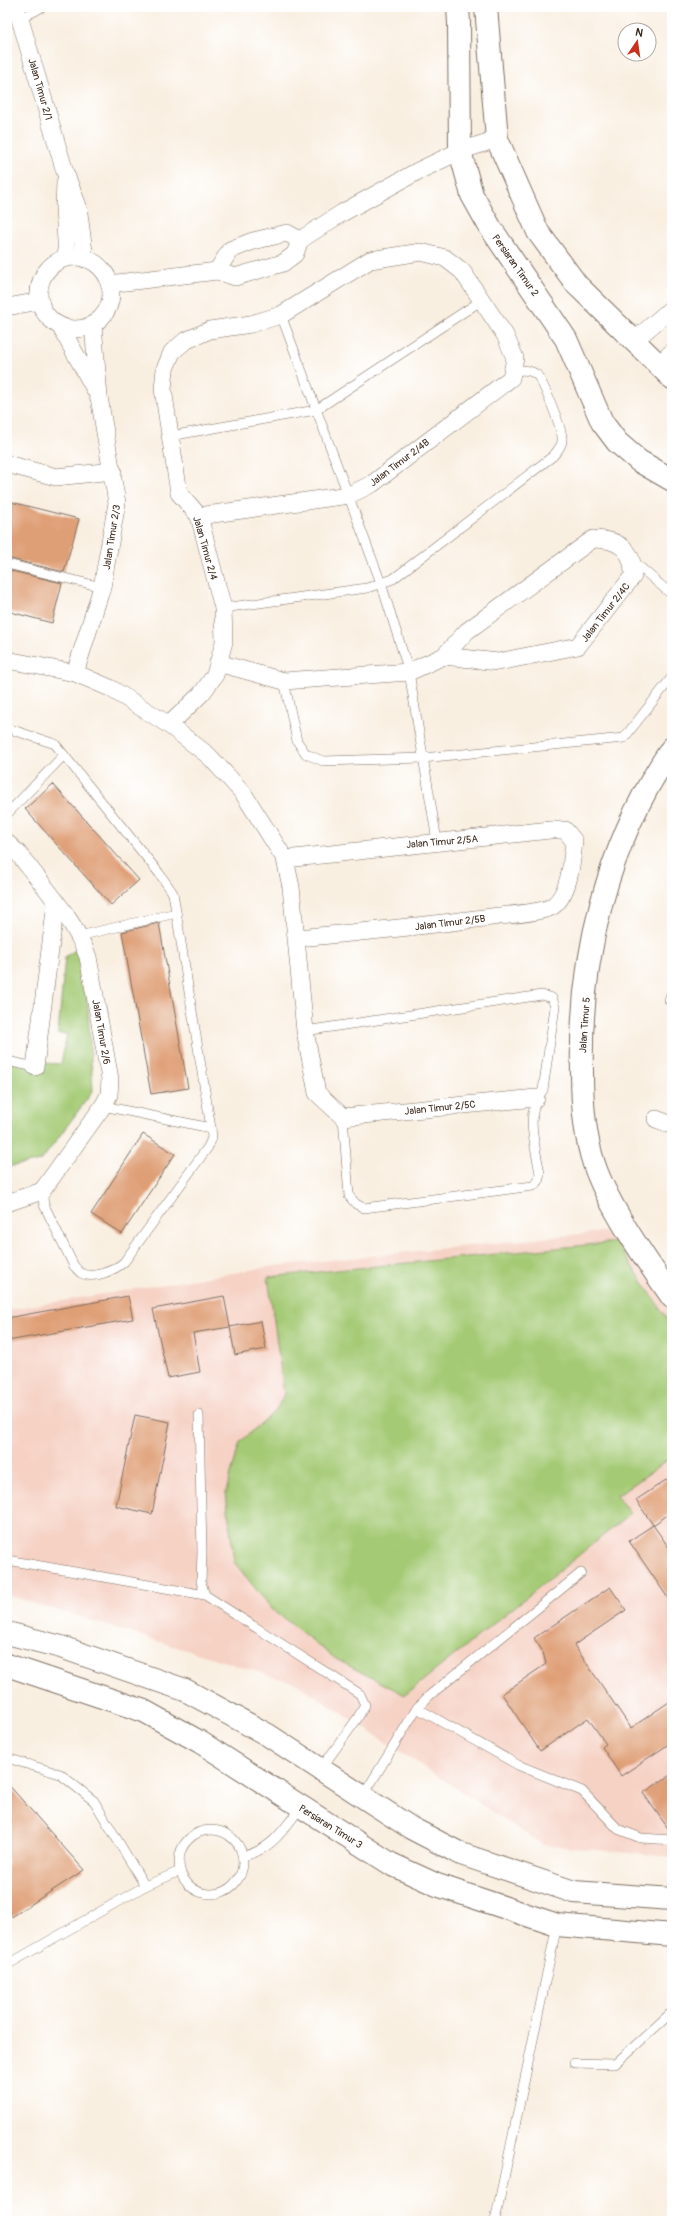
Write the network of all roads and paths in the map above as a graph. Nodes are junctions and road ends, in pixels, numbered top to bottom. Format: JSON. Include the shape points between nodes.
{"nodes":[{"id":1,"x":42,"y":7,"type":"edge"},
{"id":2,"x":458,"y":7,"type":"edge"},
{"id":3,"x":486,"y":7,"type":"edge"},
{"id":4,"x":18,"y":13,"type":"edge"},
{"id":5,"x":497,"y":139,"type":"junction"},
{"id":6,"x":460,"y":151,"type":"junction"},
{"id":7,"x":65,"y":172,"type":"junction"},
{"id":8,"x":300,"y":240,"type":"junction"},
{"id":9,"x":67,"y":258,"type":"junction"},
{"id":10,"x":85,"y":259,"type":"junction"},
{"id":11,"x":217,"y":271,"type":"junction"},
{"id":12,"x":109,"y":284,"type":"junction"},
{"id":13,"x":482,"y":300,"type":"junction"},
{"id":14,"x":40,"y":301,"type":"junction"},
{"id":15,"x":7,"y":307,"type":"edge"},
{"id":16,"x":672,"y":308,"type":"edge"},
{"id":17,"x":281,"y":315,"type":"junction"},
{"id":18,"x":93,"y":324,"type":"junction"},
{"id":19,"x":60,"y":326,"type":"junction"},
{"id":20,"x":635,"y":340,"type":"junction"},
{"id":21,"x":668,"y":365,"type":"edge"},
{"id":22,"x":511,"y":374,"type":"junction"},
{"id":23,"x":99,"y":397,"type":"junction"},
{"id":24,"x":316,"y":410,"type":"junction"},
{"id":25,"x":170,"y":436,"type":"junction"},
{"id":26,"x":7,"y":464,"type":"edge"},
{"id":27,"x":113,"y":471,"type":"junction"},
{"id":28,"x":672,"y":480,"type":"edge"},
{"id":29,"x":349,"y":495,"type":"junction"},
{"id":30,"x":199,"y":516,"type":"junction"},
{"id":31,"x":633,"y":561,"type":"junction"},
{"id":32,"x":7,"y":564,"type":"edge"},
{"id":33,"x":381,"y":583,"type":"junction"},
{"id":34,"x":102,"y":587,"type":"junction"},
{"id":35,"x":672,"y":595,"type":"edge"},
{"id":36,"x":223,"y":608,"type":"junction"},
{"id":37,"x":444,"y":656,"type":"junction"},
{"id":38,"x":7,"y":660,"type":"edge"},
{"id":39,"x":218,"y":663,"type":"junction"},
{"id":40,"x":409,"y":672,"type":"junction"},
{"id":41,"x":75,"y":673,"type":"junction"},
{"id":42,"x":672,"y":677,"type":"edge"},
{"id":43,"x":284,"y":681,"type":"junction"},
{"id":44,"x":170,"y":725,"type":"junction"},
{"id":45,"x":7,"y":728,"type":"edge"},
{"id":46,"x":672,"y":748,"type":"edge"},
{"id":47,"x":64,"y":755,"type":"junction"},
{"id":48,"x":423,"y":758,"type":"junction"},
{"id":49,"x":7,"y":814,"type":"edge"},
{"id":50,"x":437,"y":841,"type":"junction"},
{"id":51,"x":7,"y":843,"type":"edge"},
{"id":52,"x":285,"y":859,"type":"junction"},
{"id":53,"x":572,"y":861,"type":"joint"},
{"id":54,"x":56,"y":903,"type":"junction"},
{"id":55,"x":176,"y":913,"type":"junction"},
{"id":56,"x":80,"y":936,"type":"junction"},
{"id":57,"x":297,"y":938,"type":"junction"},
{"id":58,"x":672,"y":991,"type":"edge"},
{"id":59,"x":672,"y":1005,"type":"edge"},
{"id":60,"x":306,"y":1031,"type":"junction"},
{"id":61,"x":7,"y":1061,"type":"edge"},
{"id":62,"x":35,"y":1067,"type":"joint"},
{"id":63,"x":536,"y":1098,"type":"junction"},
{"id":64,"x":103,"y":1106,"type":"junction"},
{"id":65,"x":343,"y":1116,"type":"junction"},
{"id":66,"x":656,"y":1119,"type":"dead end"},
{"id":67,"x":672,"y":1125,"type":"edge"},
{"id":68,"x":211,"y":1128,"type":"junction"},
{"id":69,"x":42,"y":1191,"type":"junction"},
{"id":70,"x":7,"y":1203,"type":"edge"},
{"id":71,"x":672,"y":1296,"type":"edge"},
{"id":72,"x":199,"y":1415,"type":"dead end"},
{"id":73,"x":7,"y":1560,"type":"edge"},
{"id":74,"x":581,"y":1573,"type":"dead end"},
{"id":75,"x":205,"y":1595,"type":"junction"},
{"id":76,"x":7,"y":1633,"type":"edge"},
{"id":77,"x":7,"y":1665,"type":"edge"},
{"id":78,"x":417,"y":1708,"type":"junction"},
{"id":79,"x":7,"y":1758,"type":"edge"},
{"id":80,"x":320,"y":1770,"type":"junction"},
{"id":81,"x":363,"y":1796,"type":"junction"},
{"id":82,"x":301,"y":1807,"type":"junction"},
{"id":83,"x":672,"y":1840,"type":"edge"},
{"id":84,"x":243,"y":1856,"type":"junction"},
{"id":85,"x":180,"y":1871,"type":"junction"},
{"id":86,"x":145,"y":1886,"type":"junction"},
{"id":87,"x":672,"y":1899,"type":"edge"},
{"id":88,"x":557,"y":1925,"type":"junction"},
{"id":89,"x":672,"y":1935,"type":"edge"},
{"id":90,"x":7,"y":1965,"type":"edge"},
{"id":91,"x":672,"y":2012,"type":"edge"},
{"id":92,"x":574,"y":2063,"type":"dead end"},
{"id":93,"x":495,"y":2221,"type":"edge"}],
"edges":[{"from":1,"to":4,"type":"lane"},
{"from":2,"to":6,"type":"street","name":"Persiaran Timur 2"},
{"from":3,"to":5,"type":"street"},
{"from":4,"to":7,"type":"street","name":"Jalan Timur 2/1"},
{"from":5,"to":6,"type":"street"},
{"from":5,"to":20,"type":"street","via":[[538,232],[577,285]]},
{"from":6,"to":8,"type":"street","via":[[342,213]]},
{"from":6,"to":28,"type":"street","name":"Persiaran Timur 2","via":[[472,195],[490,227],[566,338],[602,422],[617,442],[638,461]]},
{"from":7,"to":9,"type":"street","name":"Jalan Timur 2/1"},
{"from":7,"to":10,"type":"street","name":"Jalan Timur 2/1","via":[[78,206]]},
{"from":8,"to":11,"type":"street","via":[[295,254],[283,263],[235,277]]},
{"from":8,"to":11,"type":"street","via":[[287,233],[253,241],[230,250]]},
{"from":9,"to":10,"type":"street"},
{"from":9,"to":14,"type":"street","via":[[48,269],[39,289]]},
{"from":10,"to":12,"type":"street","via":[[100,269]]},
{"from":11,"to":12,"type":"street"},
{"from":12,"to":18,"type":"street","via":[[111,295],[108,307],[102,317]]},
{"from":13,"to":17,"type":"street","via":[[462,271],[445,258],[421,252],[370,260]]},
{"from":13,"to":22,"type":"street","via":[[505,335],[515,358]]},
{"from":13,"to":24,"type":"lane"},
{"from":14,"to":15,"type":"street"},
{"from":14,"to":19,"type":"street","via":[[50,320]]},
{"from":16,"to":20,"type":"street"},
{"from":17,"to":24,"type":"lane"},
{"from":17,"to":25,"type":"street","name":"Jalan Timur 2/4","via":[[251,324],[210,330],[185,341],[172,352],[163,389]]},
{"from":18,"to":19,"type":"street","via":[[71,329]]},
{"from":18,"to":23,"type":"street"},
{"from":19,"to":23,"type":"street"},
{"from":20,"to":21,"type":"street"},
{"from":22,"to":29,"type":"street","name":"Jalan Timur 2/4B","via":[[372,484]]},
{"from":22,"to":33,"type":"lane","via":[[527,370],[537,375],[545,389],[562,437],[561,446],[553,456],[393,579]]},
{"from":23,"to":27,"type":"street","name":"Jalan Timur 2/3"},
{"from":24,"to":25,"type":"lane"},
{"from":24,"to":29,"type":"lane"},
{"from":25,"to":30,"type":"street","name":"Jalan Timur 2/4","via":[[179,492]]},
{"from":26,"to":27,"type":"street","via":[[56,477]]},
{"from":27,"to":34,"type":"street","name":"Jalan Timur 2/3","via":[[117,503]]},
{"from":29,"to":30,"type":"street","name":"Jalan Timur 2/4B"},
{"from":29,"to":33,"type":"lane"},
{"from":30,"to":36,"type":"street","name":"Jalan Timur 2/4"},
{"from":31,"to":35,"type":"lane"},
{"from":31,"to":37,"type":"street","via":[[621,546],[608,539],[592,539],[467,631]]},
{"from":31,"to":37,"type":"street","name":"Jalan Timur 2/4C","via":[[633,576],[578,646],[498,662]]},
{"from":32,"to":34,"type":"lane"},
{"from":33,"to":36,"type":"lane","via":[[367,588]]},
{"from":33,"to":40,"type":"lane"},
{"from":34,"to":41,"type":"street","name":"Jalan Timur 2/3"},
{"from":36,"to":39,"type":"street","name":"Jalan Timur 2/4","via":[[224,642]]},
{"from":37,"to":40,"type":"street"},
{"from":38,"to":41,"type":"street"},
{"from":39,"to":43,"type":"street"},
{"from":39,"to":44,"type":"street","name":"Jalan Timur 2/4","via":[[215,676],[202,693]]},
{"from":40,"to":43,"type":"street"},
{"from":40,"to":48,"type":"lane"},
{"from":41,"to":44,"type":"street","via":[[110,688]]},
{"from":42,"to":48,"type":"lane","via":[[624,738]]},
{"from":43,"to":48,"type":"lane","via":[[297,741],[306,754],[323,761]]},
{"from":44,"to":52,"type":"street","via":[[209,756],[244,793]]},
{"from":45,"to":47,"type":"lane","via":[[45,739],[55,744]]},
{"from":46,"to":71,"type":"street","name":"Jalan Timur 5","via":[[630,818],[613,863],[589,959],[581,1040],[582,1112],[594,1164],[612,1204]]},
{"from":47,"to":49,"type":"lane"},
{"from":47,"to":55,"type":"lane","via":[[168,884],[173,893]]},
{"from":48,"to":50,"type":"lane"},
{"from":50,"to":52,"type":"street","name":"Jalan Timur 2/5A"},
{"from":50,"to":53,"type":"street","name":"Jalan Timur 2/5A","via":[[453,842],[565,830],[574,841]]},
{"from":51,"to":54,"type":"street","name":"Jalan Timur 2/6","via":[[18,853]]},
{"from":52,"to":57,"type":"street"},
{"from":53,"to":57,"type":"street","name":"Jalan Timur 2/5B","via":[[563,893],[552,907],[423,926]]},
{"from":54,"to":56,"type":"street","name":"Jalan Timur 2/6"},
{"from":54,"to":62,"type":"street"},
{"from":55,"to":56,"type":"lane"},
{"from":55,"to":68,"type":"lane"},
{"from":56,"to":64,"type":"street","name":"Jalan Timur 2/6","via":[[88,957],[110,1079],[109,1095]]},
{"from":57,"to":60,"type":"street"},
{"from":58,"to":59,"type":"lane","via":[[669,1000]]},
{"from":60,"to":63,"type":"lane","via":[[542,995],[552,998],[555,1007],[543,1090]]},
{"from":60,"to":65,"type":"street","via":[[317,1093]]},
{"from":61,"to":62,"type":"lane"},
{"from":63,"to":65,"type":"street","name":"Jalan Timur 2/5C"},
{"from":63,"to":65,"type":"lane","via":[[532,1118],[540,1174],[538,1182],[533,1186],[364,1208],[349,1196]]},
{"from":64,"to":68,"type":"lane"},
{"from":64,"to":69,"type":"street","name":"Jalan Timur 2/6"},
{"from":66,"to":67,"type":"street"},
{"from":68,"to":69,"type":"lane","via":[[212,1138],[208,1147],[124,1262],[110,1271],[89,1275],[81,1273],[74,1266],[44,1205]]},
{"from":69,"to":70,"type":"street"},
{"from":72,"to":75,"type":"lane","via":[[201,1582]]},
{"from":73,"to":75,"type":"lane"},
{"from":74,"to":78,"type":"lane"},
{"from":75,"to":80,"type":"lane","via":[[360,1694],[365,1705],[358,1719]]},
{"from":76,"to":80,"type":"street","via":[[61,1647],[186,1690],[268,1735]]},
{"from":77,"to":82,"type":"street","name":"Persiaran Timur 3","via":[[144,1711],[200,1742]]},
{"from":78,"to":81,"type":"lane"},
{"from":78,"to":83,"type":"lane","via":[[518,1765],[582,1791],[618,1829],[642,1838]]},
{"from":79,"to":86,"type":"lane","via":[[60,1774],[94,1801]]},
{"from":80,"to":81,"type":"street"},
{"from":81,"to":87,"type":"street","via":[[411,1828],[461,1854],[574,1892]]},
{"from":82,"to":84,"type":"lane","via":[[277,1838],[258,1853]]},
{"from":82,"to":88,"type":"street","name":"Persiaran Timur 3","via":[[391,1864],[437,1885]]},
{"from":84,"to":85,"type":"lane","via":[[240,1878],[224,1892],[213,1894],[197,1891],[184,1880]]},
{"from":84,"to":85,"type":"lane","via":[[238,1844],[229,1835],[217,1830],[204,1831],[192,1836],[183,1845],[179,1858]]},
{"from":85,"to":86,"type":"lane"},
{"from":86,"to":90,"type":"lane"},
{"from":88,"to":89,"type":"street","name":"Persiaran Timur 3"},
{"from":88,"to":93,"type":"lane"},
{"from":91,"to":92,"type":"lane","via":[[615,2064]]}]}
